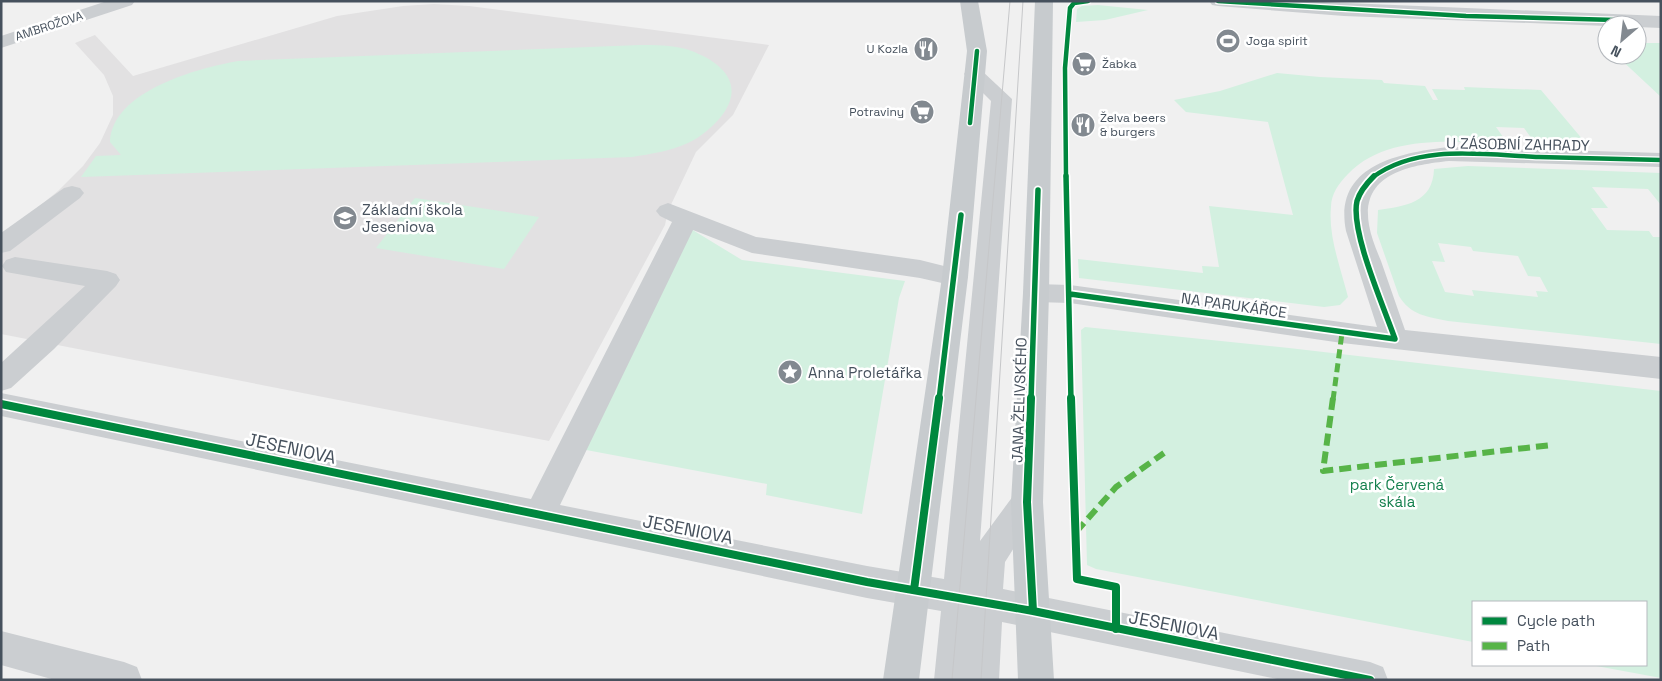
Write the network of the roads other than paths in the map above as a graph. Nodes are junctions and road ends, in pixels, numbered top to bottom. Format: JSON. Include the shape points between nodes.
{"nodes":[{"id":1,"x":126,"y":1,"type":"edge"},
{"id":2,"x":969,"y":1,"type":"edge"},
{"id":3,"x":1044,"y":1,"type":"edge"},
{"id":4,"x":1218,"y":1,"type":"edge"},
{"id":5,"x":1597,"y":1,"type":"edge"},
{"id":6,"x":1611,"y":15,"type":"edge"},
{"id":7,"x":1597,"y":20,"type":"edge"},
{"id":8,"x":1647,"y":21,"type":"edge"},
{"id":9,"x":1661,"y":22,"type":"edge"},
{"id":10,"x":4,"y":38,"type":"edge"},
{"id":11,"x":974,"y":74,"type":"junction"},
{"id":12,"x":1661,"y":160,"type":"edge"},
{"id":13,"x":72,"y":193,"type":"dead end"},
{"id":14,"x":8,"y":255,"type":"edge"},
{"id":15,"x":956,"y":277,"type":"junction"},
{"id":16,"x":1036,"y":293,"type":"junction"},
{"id":17,"x":1395,"y":338,"type":"junction"},
{"id":18,"x":1661,"y":368,"type":"edge"},
{"id":19,"x":1,"y":380,"type":"edge"},
{"id":20,"x":1,"y":404,"type":"edge"},
{"id":21,"x":1027,"y":502,"type":"junction"},
{"id":22,"x":540,"y":514,"type":"junction"},
{"id":23,"x":914,"y":590,"type":"junction"},
{"id":24,"x":972,"y":601,"type":"junction"},
{"id":25,"x":1033,"y":611,"type":"junction"},
{"id":26,"x":1,"y":648,"type":"edge"},
{"id":27,"x":124,"y":680,"type":"edge"},
{"id":28,"x":901,"y":680,"type":"edge"},
{"id":29,"x":952,"y":680,"type":"edge"},
{"id":30,"x":981,"y":680,"type":"edge"},
{"id":31,"x":1036,"y":680,"type":"edge"},
{"id":32,"x":1370,"y":680,"type":"edge"}],
"edges":[{"from":1,"to":10,"type":"street","name":"AMBROŽOVA"},
{"from":2,"to":11,"type":"main road","via":[[977,51]]},
{"from":3,"to":16,"type":"main road","name":"JANA ŽELIVSKÉHO"},
{"from":4,"to":7,"type":"street"},
{"from":5,"to":6,"type":"street"},
{"from":8,"to":9,"type":"street"},
{"from":11,"to":15,"type":"main road"},
{"from":11,"to":24,"type":"street","via":[[1002,99]]},
{"from":12,"to":17,"type":"street","name":"U ZÁSOBNÍ ZAHRADY","via":[[1449,154],[1397,162],[1373,176],[1356,202],[1356,221]]},
{"from":13,"to":14,"type":"street"},
{"from":14,"to":19,"type":"street","via":[[107,280]]},
{"from":15,"to":22,"type":"street","via":[[752,245],[677,215]]},
{"from":15,"to":23,"type":"main road"},
{"from":16,"to":17,"type":"street","name":"NA PARUKÁŘCE","via":[[1070,294]]},
{"from":16,"to":21,"type":"main road","name":"JANA ŽELIVSKÉHO"},
{"from":17,"to":18,"type":"street","name":"NA PARUKÁŘCE"},
{"from":20,"to":22,"type":"street","name":"JESENIOVA"},
{"from":21,"to":24,"type":"street","via":[[988,558]]},
{"from":21,"to":25,"type":"main road","name":"JANA ŽELIVSKÉHO"},
{"from":22,"to":23,"type":"street","name":"JESENIOVA"},
{"from":23,"to":24,"type":"street","name":"JESENIOVA"},
{"from":23,"to":28,"type":"main road"},
{"from":24,"to":25,"type":"street","name":"JESENIOVA"},
{"from":24,"to":29,"type":"street"},
{"from":24,"to":30,"type":"street"},
{"from":25,"to":31,"type":"main road","name":"JANA ŽELIVSKÉHO"},
{"from":25,"to":32,"type":"street","name":"JESENIOVA"},
{"from":26,"to":27,"type":"street"}]}
